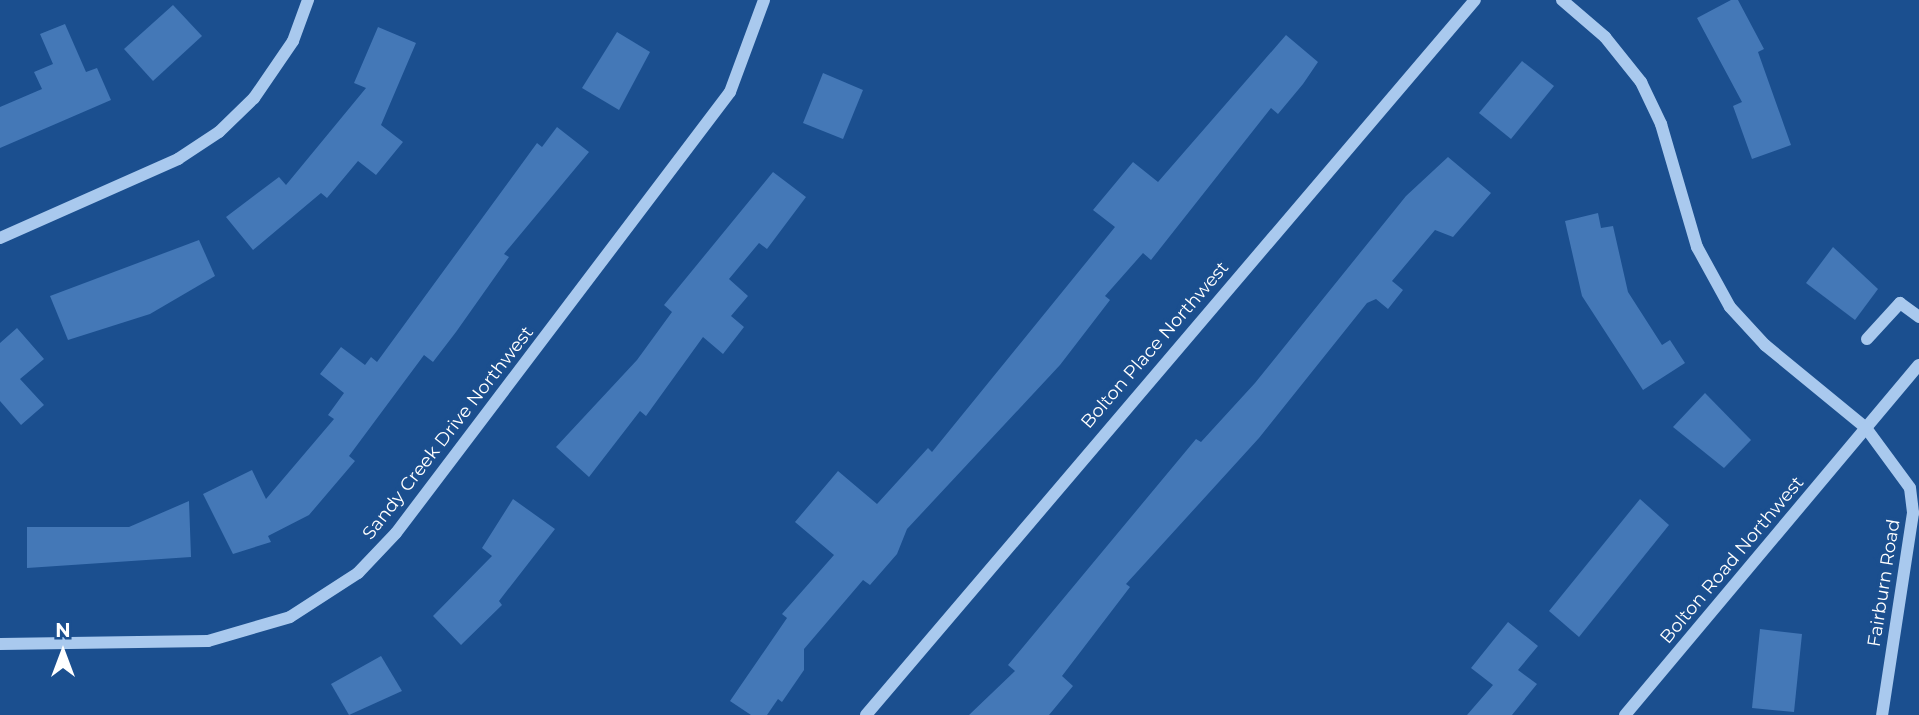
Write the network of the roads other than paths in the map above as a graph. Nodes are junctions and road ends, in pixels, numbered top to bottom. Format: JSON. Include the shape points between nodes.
{"nodes":[{"id":1,"x":309,"y":0,"type":"edge"},
{"id":2,"x":764,"y":0,"type":"edge"},
{"id":3,"x":1475,"y":0,"type":"edge"},
{"id":4,"x":1562,"y":0,"type":"edge"},
{"id":5,"x":0,"y":238,"type":"edge"},
{"id":6,"x":1919,"y":317,"type":"edge"},
{"id":7,"x":1867,"y":339,"type":"dead end"},
{"id":8,"x":1919,"y":365,"type":"edge"},
{"id":9,"x":1866,"y":428,"type":"junction"},
{"id":10,"x":0,"y":644,"type":"edge"},
{"id":11,"x":866,"y":715,"type":"edge"},
{"id":12,"x":1625,"y":715,"type":"edge"},
{"id":13,"x":1882,"y":715,"type":"edge"}],
"edges":[{"from":1,"to":5,"type":"street","via":[[293,41],[262,86],[219,132],[178,159]]},
{"from":2,"to":10,"type":"street","name":"Sandy Creek Drive Northwest","via":[[730,92],[397,533],[358,573],[290,617],[208,641]]},
{"from":3,"to":11,"type":"street","name":"Bolton Place Northwest"},
{"from":4,"to":9,"type":"street","name":"Fairburn Road","via":[[1605,37],[1641,82],[1661,124],[1697,247],[1730,307],[1765,345]]},
{"from":6,"to":7,"type":"street","via":[[1900,303]]},
{"from":8,"to":9,"type":"street","name":"Bolton Road Northwest"},
{"from":9,"to":12,"type":"street","name":"Bolton Road Northwest"},
{"from":9,"to":13,"type":"street","name":"Fairburn Road","via":[[1899,468],[1913,513]]}]}
